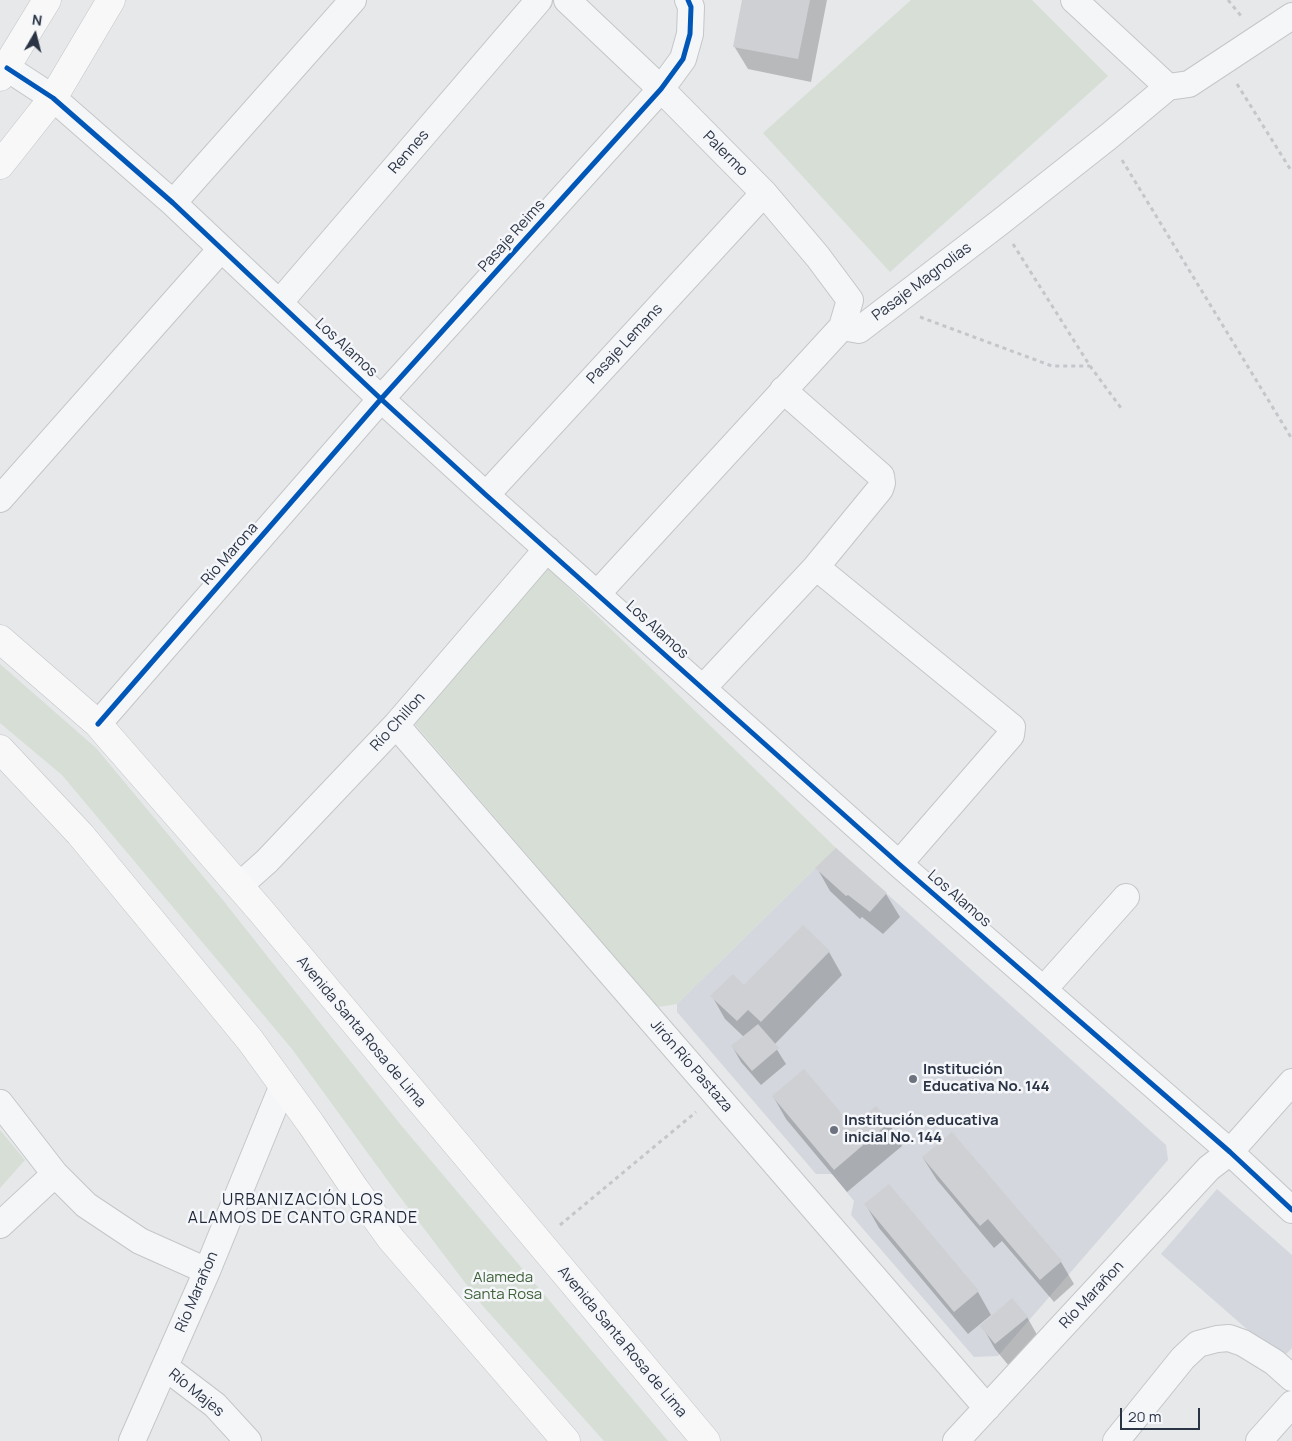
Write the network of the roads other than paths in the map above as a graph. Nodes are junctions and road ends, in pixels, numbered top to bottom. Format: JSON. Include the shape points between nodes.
{"nodes":[{"id":1,"x":46,"y":0,"type":"edge"},
{"id":2,"x":111,"y":0,"type":"edge"},
{"id":3,"x":353,"y":0,"type":"edge"},
{"id":4,"x":539,"y":0,"type":"edge"},
{"id":5,"x":567,"y":0,"type":"edge"},
{"id":6,"x":688,"y":0,"type":"edge"},
{"id":7,"x":1074,"y":0,"type":"edge"},
{"id":8,"x":1292,"y":16,"type":"edge"},
{"id":9,"x":4,"y":72,"type":"edge"},
{"id":10,"x":1168,"y":87,"type":"junction"},
{"id":11,"x":661,"y":89,"type":"junction"},
{"id":12,"x":53,"y":98,"type":"junction"},
{"id":13,"x":0,"y":165,"type":"edge"},
{"id":14,"x":764,"y":193,"type":"junction"},
{"id":15,"x":173,"y":203,"type":"junction"},
{"id":16,"x":221,"y":249,"type":"junction"},
{"id":17,"x":279,"y":303,"type":"junction"},
{"id":18,"x":842,"y":327,"type":"junction"},
{"id":19,"x":783,"y":390,"type":"junction"},
{"id":20,"x":381,"y":399,"type":"junction"},
{"id":21,"x":486,"y":495,"type":"junction"},
{"id":22,"x":0,"y":499,"type":"edge"},
{"id":23,"x":547,"y":549,"type":"junction"},
{"id":24,"x":816,"y":567,"type":"junction"},
{"id":25,"x":597,"y":594,"type":"junction"},
{"id":26,"x":0,"y":639,"type":"edge"},
{"id":27,"x":703,"y":688,"type":"junction"},
{"id":28,"x":98,"y":724,"type":"junction"},
{"id":29,"x":396,"y":725,"type":"junction"},
{"id":30,"x":0,"y":749,"type":"edge"},
{"id":31,"x":900,"y":864,"type":"junction"},
{"id":32,"x":239,"y":886,"type":"junction"},
{"id":33,"x":1126,"y":897,"type":"dead end"},
{"id":34,"x":1044,"y":989,"type":"junction"},
{"id":35,"x":1292,"y":1082,"type":"edge"},
{"id":36,"x":283,"y":1086,"type":"junction"},
{"id":37,"x":0,"y":1103,"type":"edge"},
{"id":38,"x":1230,"y":1152,"type":"junction"},
{"id":39,"x":55,"y":1174,"type":"junction"},
{"id":40,"x":1292,"y":1210,"type":"edge"},
{"id":41,"x":0,"y":1225,"type":"edge"},
{"id":42,"x":207,"y":1271,"type":"junction"},
{"id":43,"x":164,"y":1367,"type":"junction"},
{"id":44,"x":1292,"y":1378,"type":"edge"},
{"id":45,"x":1292,"y":1404,"type":"edge"},
{"id":46,"x":987,"y":1408,"type":"junction"},
{"id":47,"x":132,"y":1441,"type":"edge"},
{"id":48,"x":248,"y":1441,"type":"edge"},
{"id":49,"x":566,"y":1441,"type":"edge"},
{"id":50,"x":706,"y":1441,"type":"edge"},
{"id":51,"x":956,"y":1441,"type":"edge"},
{"id":52,"x":1116,"y":1441,"type":"edge"},
{"id":53,"x":1259,"y":1441,"type":"edge"}],
"edges":[{"from":1,"to":9,"type":"main road"},
{"from":2,"to":12,"type":"main road"},
{"from":3,"to":15,"type":"street"},
{"from":4,"to":17,"type":"street","name":"Rennes"},
{"from":5,"to":11,"type":"street","name":"Palermo"},
{"from":6,"to":11,"type":"street","name":"Pasaje Reims","via":[[691,7],[690,34],[683,59]]},
{"from":7,"to":10,"type":"street"},
{"from":8,"to":10,"type":"street","name":"Pasaje Magnolias","via":[[1189,84]]},
{"from":9,"to":12,"type":"street","name":"Los Alamos"},
{"from":10,"to":18,"type":"street","name":"Pasaje Magnolias","via":[[859,330]]},
{"from":11,"to":14,"type":"street","name":"Palermo"},
{"from":11,"to":20,"type":"street","name":"Pasaje Reims"},
{"from":12,"to":13,"type":"main road"},
{"from":12,"to":15,"type":"street","name":"Los Alamos"},
{"from":14,"to":18,"type":"street","name":"Palermo","via":[[850,300]]},
{"from":14,"to":21,"type":"street","name":"Pasaje Lemans"},
{"from":15,"to":16,"type":"street","name":"Los Alamos"},
{"from":16,"to":17,"type":"street","name":"Los Alamos"},
{"from":16,"to":22,"type":"street"},
{"from":17,"to":20,"type":"street","name":"Los Alamos"},
{"from":18,"to":19,"type":"street"},
{"from":19,"to":24,"type":"street","via":[[881,476],[880,489]]},
{"from":19,"to":25,"type":"street"},
{"from":20,"to":21,"type":"street","name":"Los Alamos"},
{"from":20,"to":28,"type":"street","name":"Río Marona"},
{"from":21,"to":23,"type":"street","name":"Los Alamos"},
{"from":23,"to":25,"type":"street","name":"Los Alamos"},
{"from":23,"to":29,"type":"street","name":"Río Chillon"},
{"from":24,"to":27,"type":"street"},
{"from":24,"to":31,"type":"street","via":[[1012,727],[1011,735]]},
{"from":25,"to":27,"type":"street","name":"Los Alamos"},
{"from":26,"to":28,"type":"main road","name":"Avenida Santa Rosa de Lima"},
{"from":27,"to":31,"type":"street","name":"Los Alamos"},
{"from":28,"to":32,"type":"main road","name":"Avenida Santa Rosa de Lima"},
{"from":29,"to":32,"type":"street","name":"Río Chillon","via":[[267,861]]},
{"from":29,"to":46,"type":"street","name":"Jirón Río Pastaza"},
{"from":30,"to":36,"type":"main road","via":[[111,872],[250,1040]]},
{"from":31,"to":34,"type":"street","name":"Los Alamos"},
{"from":32,"to":50,"type":"main road","name":"Avenida Santa Rosa de Lima"},
{"from":33,"to":34,"type":"street"},
{"from":34,"to":38,"type":"street","name":"Los Alamos"},
{"from":35,"to":38,"type":"street","name":"Río Marañon"},
{"from":36,"to":42,"type":"street","name":"Río Marañon"},
{"from":36,"to":49,"type":"main road","via":[[392,1239]]},
{"from":37,"to":39,"type":"street"},
{"from":38,"to":40,"type":"street","name":"Los Alamos"},
{"from":38,"to":46,"type":"street","name":"Río Marañon","via":[[1209,1168]]},
{"from":39,"to":41,"type":"street"},
{"from":39,"to":42,"type":"street","via":[[86,1205],[140,1241]]},
{"from":42,"to":43,"type":"street","name":"Río Marañon"},
{"from":43,"to":47,"type":"street","name":"Río Marañon"},
{"from":43,"to":48,"type":"street","name":"Río Majes","via":[[215,1405]]},
{"from":44,"to":52,"type":"street","via":[[1274,1362],[1228,1338],[1198,1344],[1182,1358]]},
{"from":45,"to":53,"type":"street"},
{"from":46,"to":51,"type":"street","name":"Río Marañon"}]}
